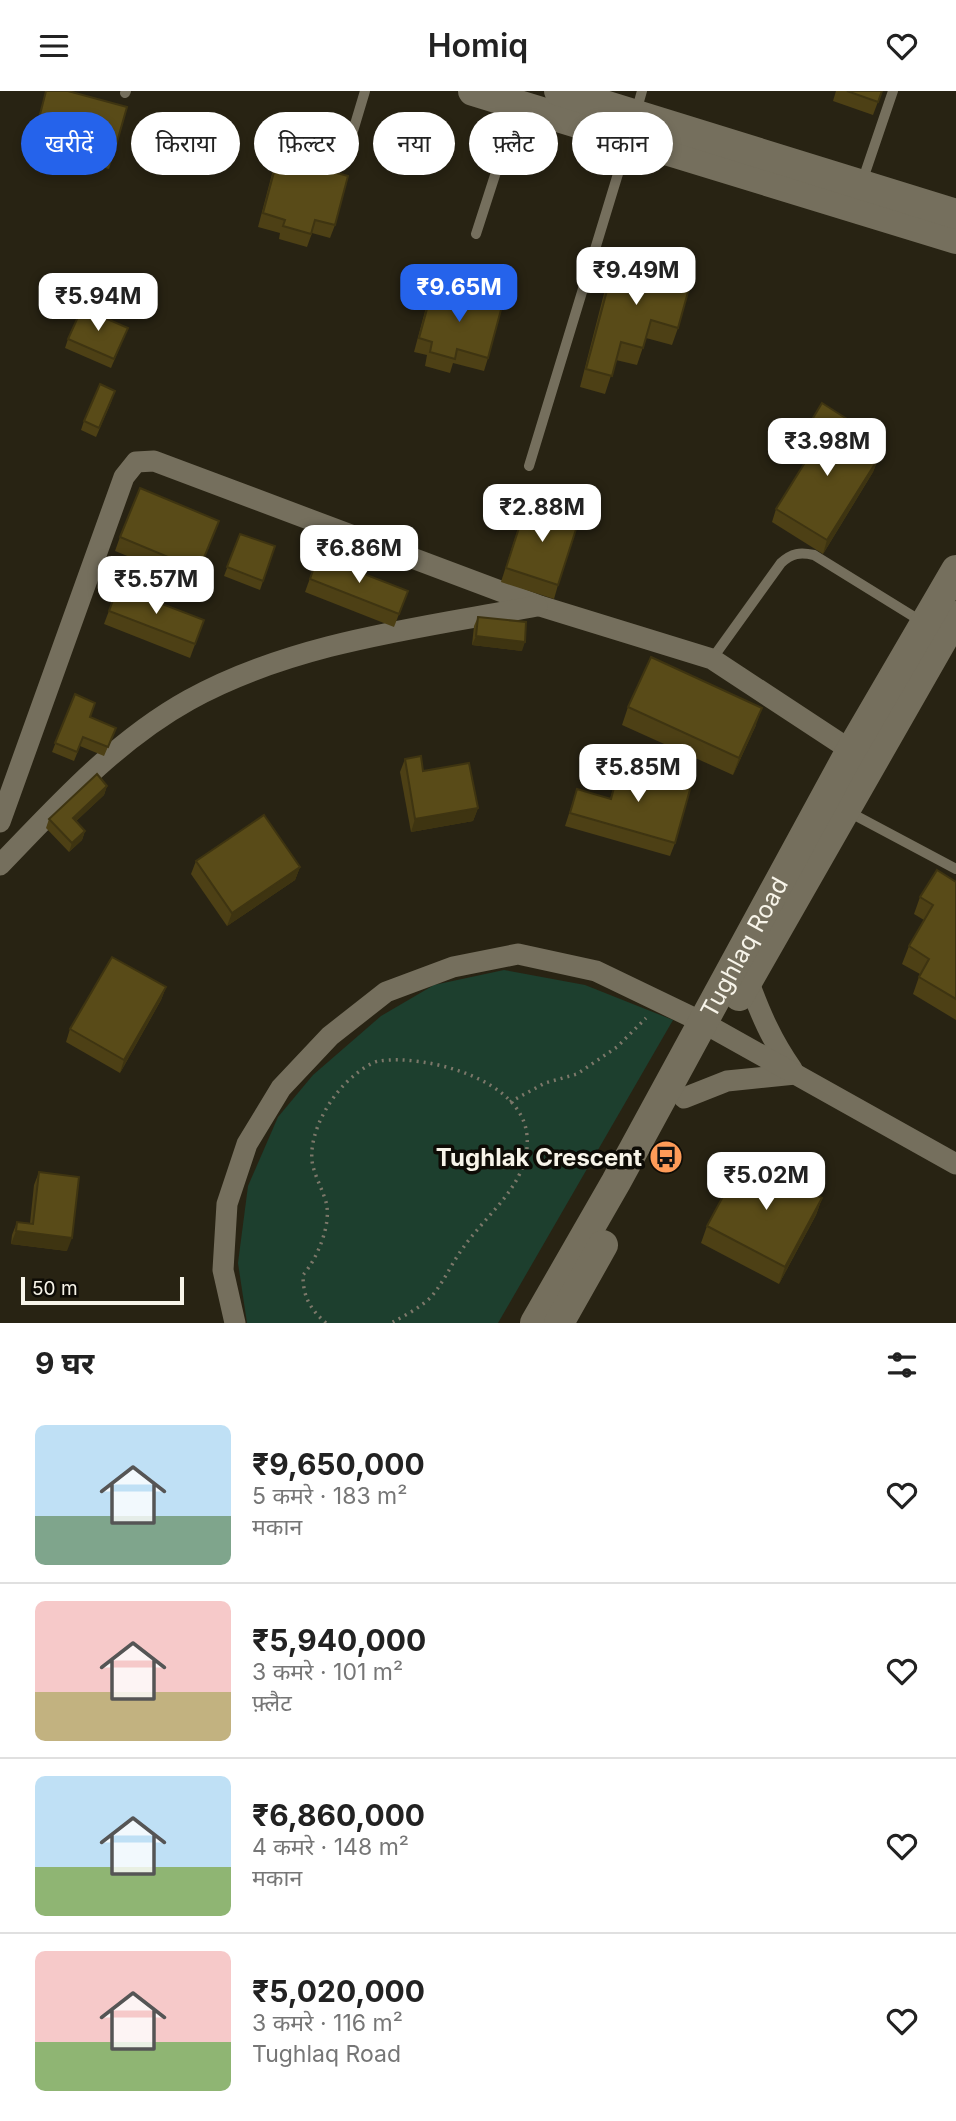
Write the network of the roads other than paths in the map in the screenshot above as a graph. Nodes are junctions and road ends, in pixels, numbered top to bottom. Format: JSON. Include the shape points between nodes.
{"nodes":[{"id":1,"x":365,"y":91,"type":"edge"},
{"id":2,"x":473,"y":91,"type":"edge"},
{"id":3,"x":559,"y":91,"type":"edge"},
{"id":4,"x":892,"y":91,"type":"edge"},
{"id":5,"x":600,"y":97,"type":"edge"},
{"id":6,"x":518,"y":105,"type":"junction"},
{"id":7,"x":359,"y":112,"type":"edge"},
{"id":8,"x":600,"y":112,"type":"edge"},
{"id":9,"x":629,"y":112,"type":"edge"},
{"id":10,"x":673,"y":127,"type":"edge"},
{"id":11,"x":673,"y":130,"type":"edge"},
{"id":12,"x":617,"y":175,"type":"edge"},
{"id":13,"x":861,"y":185,"type":"junction"},
{"id":14,"x":956,"y":215,"type":"edge"},
{"id":15,"x":476,"y":234,"type":"dead end"},
{"id":16,"x":956,"y":239,"type":"edge"},
{"id":17,"x":529,"y":466,"type":"dead end"},
{"id":18,"x":956,"y":570,"type":"edge"},
{"id":19,"x":540,"y":606,"type":"junction"},
{"id":20,"x":941,"y":626,"type":"edge"},
{"id":21,"x":712,"y":659,"type":"junction"},
{"id":22,"x":861,"y":757,"type":"junction"},
{"id":23,"x":845,"y":810,"type":"junction"},
{"id":24,"x":0,"y":822,"type":"edge"},
{"id":25,"x":0,"y":865,"type":"edge"},
{"id":26,"x":956,"y":869,"type":"edge"},
{"id":27,"x":748,"y":981,"type":"junction"},
{"id":28,"x":710,"y":1027,"type":"junction"},
{"id":29,"x":795,"y":1074,"type":"junction"},
{"id":30,"x":684,"y":1098,"type":"junction"},
{"id":31,"x":956,"y":1164,"type":"edge"},
{"id":32,"x":234,"y":1323,"type":"edge"},
{"id":33,"x":535,"y":1323,"type":"edge"},
{"id":34,"x":559,"y":1323,"type":"edge"}],
"edges":[{"from":1,"to":7,"type":"lane"},
{"from":2,"to":6,"type":"main road"},
{"from":3,"to":5,"type":"main road"},
{"from":4,"to":13,"type":"lane"},
{"from":5,"to":9,"type":"main road"},
{"from":6,"to":8,"type":"main road"},
{"from":6,"to":15,"type":"lane"},
{"from":10,"to":13,"type":"main road"},
{"from":11,"to":16,"type":"main road"},
{"from":12,"to":17,"type":"lane"},
{"from":13,"to":14,"type":"main road"},
{"from":18,"to":20,"type":"main road","name":"Tughlaq Road"},
{"from":19,"to":21,"type":"street"},
{"from":19,"to":24,"type":"street","via":[[154,461],[136,462],[124,477]]},
{"from":19,"to":25,"type":"street","via":[[338,644],[256,669],[199,695],[130,741],[77,785]]},
{"from":20,"to":21,"type":"lane","via":[[814,555],[800,552],[782,563]]},
{"from":20,"to":22,"type":"main road","name":"Tughlaq Road"},
{"from":21,"to":22,"type":"street"},
{"from":22,"to":23,"type":"main road","name":"Tughlaq Road"},
{"from":22,"to":28,"type":"main road","name":"Tughlaq Road"},
{"from":23,"to":26,"type":"lane"},
{"from":23,"to":27,"type":"main road","name":"Tughlaq Road"},
{"from":27,"to":28,"type":"main road","name":"Tughlaq Road"},
{"from":27,"to":29,"type":"street","via":[[776,1047]]},
{"from":28,"to":29,"type":"street"},
{"from":28,"to":30,"type":"main road","name":"Tughlaq Road"},
{"from":28,"to":32,"type":"street","via":[[596,971],[517,954],[453,967],[386,992],[330,1036],[281,1088],[247,1143],[227,1204],[223,1270]]},
{"from":28,"to":33,"type":"main road","name":"Tughlaq Road"},
{"from":29,"to":30,"type":"street","via":[[727,1081]]},
{"from":29,"to":31,"type":"street"},
{"from":30,"to":34,"type":"main road","name":"Tughlaq Road"}]}
